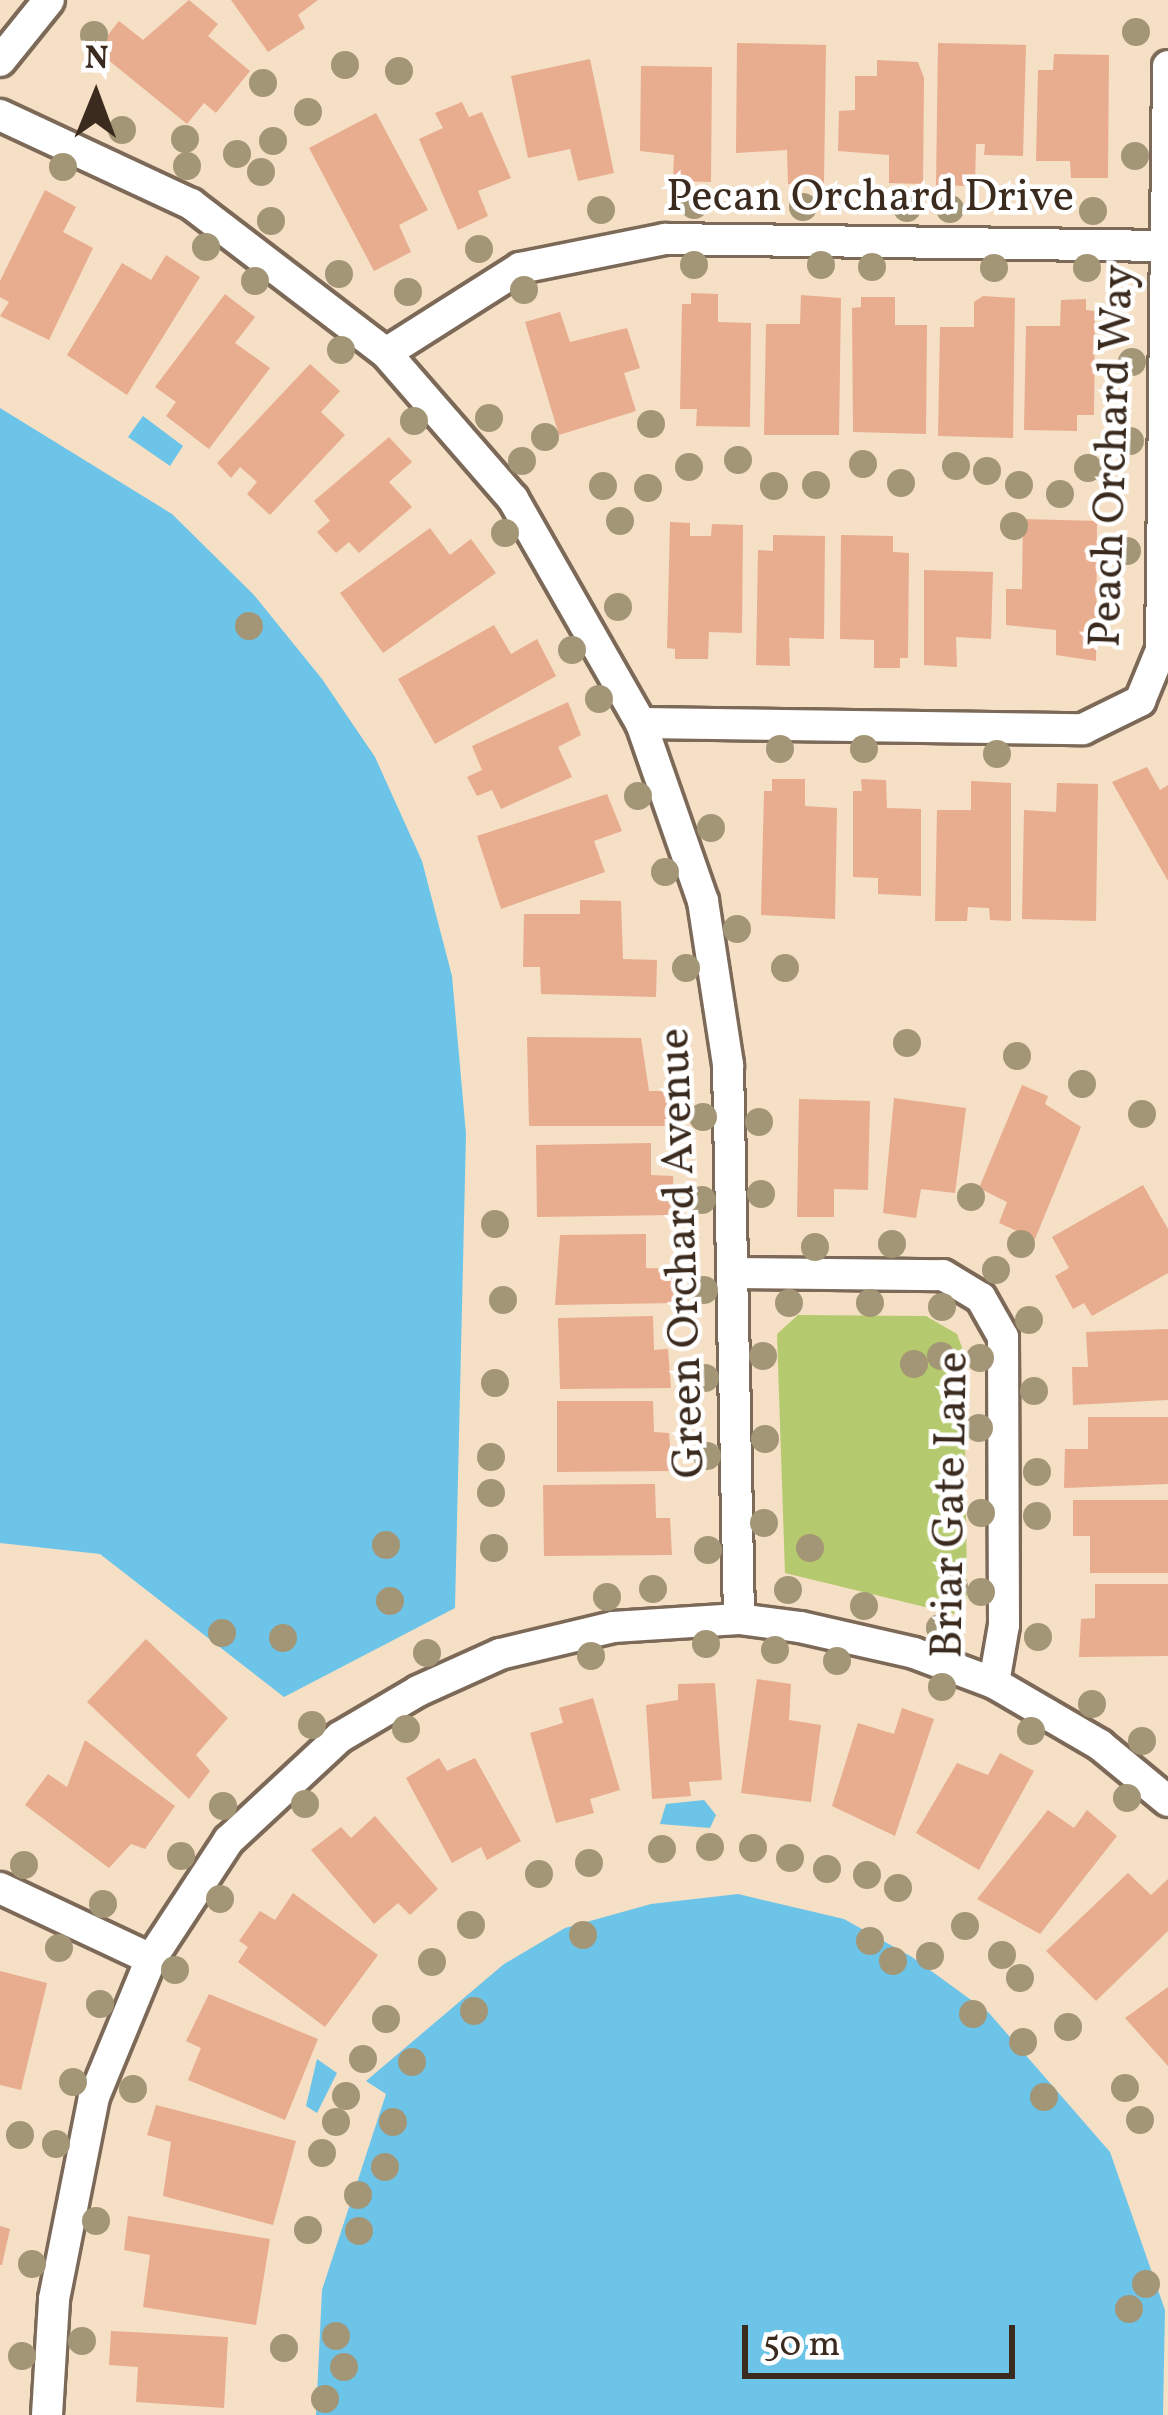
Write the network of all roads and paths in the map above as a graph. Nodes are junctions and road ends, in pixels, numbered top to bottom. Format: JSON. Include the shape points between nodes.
{"nodes":[{"id":1,"x":49,"y":0,"type":"edge"},
{"id":2,"x":0,"y":61,"type":"edge"},
{"id":3,"x":1168,"y":66,"type":"edge"},
{"id":4,"x":0,"y":115,"type":"edge"},
{"id":5,"x":1166,"y":246,"type":"edge"},
{"id":6,"x":386,"y":353,"type":"junction"},
{"id":7,"x":641,"y":723,"type":"junction"},
{"id":8,"x":736,"y":1273,"type":"junction"},
{"id":9,"x":740,"y":1619,"type":"junction"},
{"id":10,"x":994,"y":1683,"type":"junction"},
{"id":11,"x":1168,"y":1801,"type":"edge"},
{"id":12,"x":0,"y":1888,"type":"edge"},
{"id":13,"x":151,"y":1959,"type":"junction"},
{"id":14,"x":47,"y":2415,"type":"edge"}],
"edges":[{"from":1,"to":2,"type":"street"},
{"from":3,"to":5,"type":"street","name":"Peach Orchard Way"},
{"from":4,"to":6,"type":"street","name":"Green Orchard Avenue","via":[[191,204]]},
{"from":5,"to":6,"type":"street","name":"Pecan Orchard Drive","via":[[665,239],[520,268]]},
{"from":5,"to":7,"type":"street","name":"Peach Orchard Way","via":[[1160,650],[1140,701],[1082,729]]},
{"from":6,"to":7,"type":"street","name":"Green Orchard Avenue","via":[[513,500]]},
{"from":7,"to":8,"type":"street","name":"Green Orchard Avenue","via":[[703,901],[728,1064]]},
{"from":8,"to":9,"type":"street","name":"Green Orchard Avenue"},
{"from":8,"to":10,"type":"street","name":"Briar Gate Lane","via":[[943,1275],[981,1298],[1003,1337],[1004,1624]]},
{"from":9,"to":10,"type":"street","via":[[914,1653]]},
{"from":9,"to":13,"type":"street","via":[[613,1628],[500,1654],[418,1691],[340,1737],[229,1840]]},
{"from":10,"to":11,"type":"street","via":[[1100,1745]]},
{"from":12,"to":13,"type":"street"},
{"from":13,"to":14,"type":"street","via":[[94,2097],[54,2299]]}]}
